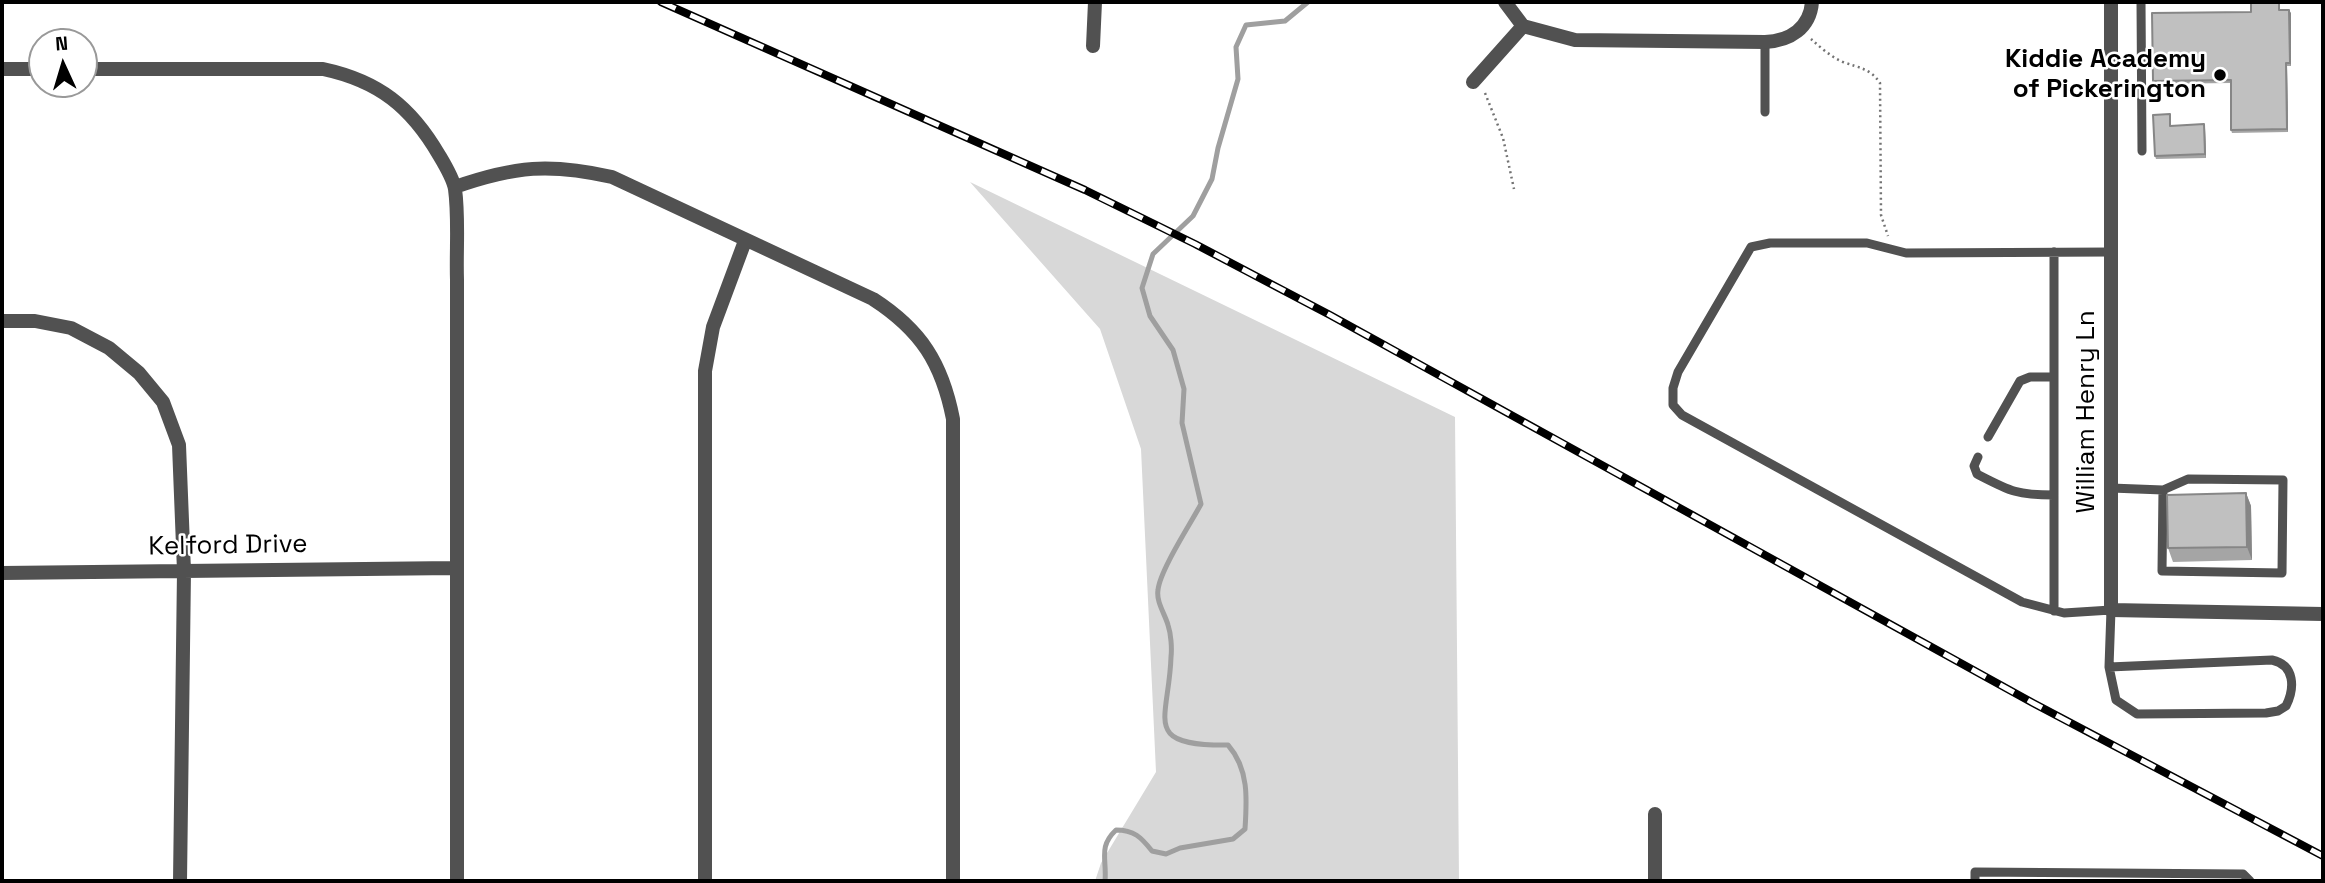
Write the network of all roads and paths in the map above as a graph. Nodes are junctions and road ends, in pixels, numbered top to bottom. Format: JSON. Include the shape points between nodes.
{"nodes":[{"id":1,"x":1095,"y":2,"type":"edge"},
{"id":2,"x":1505,"y":2,"type":"edge"},
{"id":3,"x":1812,"y":2,"type":"edge"},
{"id":4,"x":2111,"y":2,"type":"edge"},
{"id":5,"x":2141,"y":2,"type":"edge"},
{"id":6,"x":1523,"y":26,"type":"junction"},
{"id":7,"x":1800,"y":29,"type":"junction"},
{"id":8,"x":1765,"y":42,"type":"junction"},
{"id":9,"x":1093,"y":46,"type":"dead end"},
{"id":10,"x":2,"y":69,"type":"edge"},
{"id":11,"x":28,"y":69,"type":"edge"},
{"id":12,"x":98,"y":69,"type":"edge"},
{"id":13,"x":1476,"y":80,"type":"joint"},
{"id":14,"x":1765,"y":112,"type":"dead end"},
{"id":15,"x":2142,"y":151,"type":"dead end"},
{"id":16,"x":455,"y":187,"type":"junction"},
{"id":17,"x":1514,"y":189,"type":"dead end"},
{"id":18,"x":745,"y":241,"type":"junction"},
{"id":19,"x":1880,"y":246,"type":"junction"},
{"id":20,"x":2054,"y":252,"type":"junction"},
{"id":21,"x":2112,"y":252,"type":"junction"},
{"id":22,"x":2,"y":321,"type":"edge"},
{"id":23,"x":2054,"y":377,"type":"junction"},
{"id":24,"x":1988,"y":437,"type":"dead end"},
{"id":25,"x":1978,"y":457,"type":"dead end"},
{"id":26,"x":2111,"y":488,"type":"junction"},
{"id":27,"x":2163,"y":490,"type":"junction"},
{"id":28,"x":2054,"y":495,"type":"junction"},
{"id":29,"x":455,"y":568,"type":"junction"},
{"id":30,"x":184,"y":571,"type":"junction"},
{"id":31,"x":2,"y":573,"type":"edge"},
{"id":32,"x":2111,"y":610,"type":"junction"},
{"id":33,"x":2054,"y":611,"type":"junction"},
{"id":34,"x":2323,"y":614,"type":"edge"},
{"id":35,"x":2109,"y":667,"type":"junction"},
{"id":36,"x":1655,"y":814,"type":"dead end"},
{"id":37,"x":180,"y":881,"type":"edge"},
{"id":38,"x":457,"y":881,"type":"edge"},
{"id":39,"x":705,"y":881,"type":"edge"},
{"id":40,"x":953,"y":881,"type":"edge"},
{"id":41,"x":1655,"y":881,"type":"edge"},
{"id":42,"x":1975,"y":881,"type":"edge"},
{"id":43,"x":2250,"y":881,"type":"edge"}],
"edges":[{"from":1,"to":9,"type":"street"},
{"from":2,"to":6,"type":"street"},
{"from":3,"to":7,"type":"street","via":[[1811,13]]},
{"from":4,"to":21,"type":"street","name":"William Henry Ln"},
{"from":5,"to":15,"type":"lane"},
{"from":6,"to":8,"type":"street","via":[[1575,40]]},
{"from":6,"to":13,"type":"street"},
{"from":7,"to":8,"type":"street","via":[[1779,41]]},
{"from":7,"to":19,"type":"path","via":[[1841,61],[1874,74],[1880,83],[1881,215],[1888,234]]},
{"from":8,"to":14,"type":"lane"},
{"from":10,"to":11,"type":"street"},
{"from":12,"to":16,"type":"street","via":[[323,69],[347,74],[374,86],[411,115],[427,134]]},
{"from":13,"to":17,"type":"path","via":[[1503,138]]},
{"from":16,"to":18,"type":"street","via":[[514,170],[576,169],[612,177]]},
{"from":16,"to":29,"type":"street"},
{"from":18,"to":39,"type":"street","via":[[713,327],[705,372]]},
{"from":18,"to":40,"type":"street","via":[[873,299],[899,316],[920,339],[947,387],[953,419]]},
{"from":19,"to":20,"type":"lane","via":[[1906,253]]},
{"from":19,"to":33,"type":"lane","via":[[1770,243],[1751,247],[1678,372],[1673,405],[1682,415],[2022,602]]},
{"from":20,"to":21,"type":"lane"},
{"from":20,"to":23,"type":"lane"},
{"from":21,"to":26,"type":"street","name":"William Henry Ln"},
{"from":22,"to":30,"type":"street","via":[[71,328],[109,348],[139,373],[163,402],[179,445]]},
{"from":23,"to":24,"type":"lane","via":[[2020,381]]},
{"from":23,"to":28,"type":"lane"},
{"from":25,"to":28,"type":"lane","via":[[1977,474],[2023,495]]},
{"from":26,"to":27,"type":"lane"},
{"from":26,"to":32,"type":"street","name":"William Henry Ln"},
{"from":27,"to":27,"type":"lane","via":[[2188,478],[2283,480],[2282,572],[2162,571]]},
{"from":28,"to":33,"type":"lane"},
{"from":29,"to":30,"type":"street","name":"Kelford Drive"},
{"from":29,"to":38,"type":"street"},
{"from":30,"to":31,"type":"street","name":"Kelford Drive"},
{"from":30,"to":37,"type":"street"},
{"from":32,"to":33,"type":"lane"},
{"from":32,"to":34,"type":"street"},
{"from":32,"to":35,"type":"lane"},
{"from":35,"to":35,"type":"lane","via":[[2272,660],[2288,668],[2291,696],[2286,706],[2266,713],[2137,714],[2116,700]]},
{"from":36,"to":41,"type":"street"},
{"from":42,"to":43,"type":"lane","via":[[1975,872],[2243,874]]}]}
